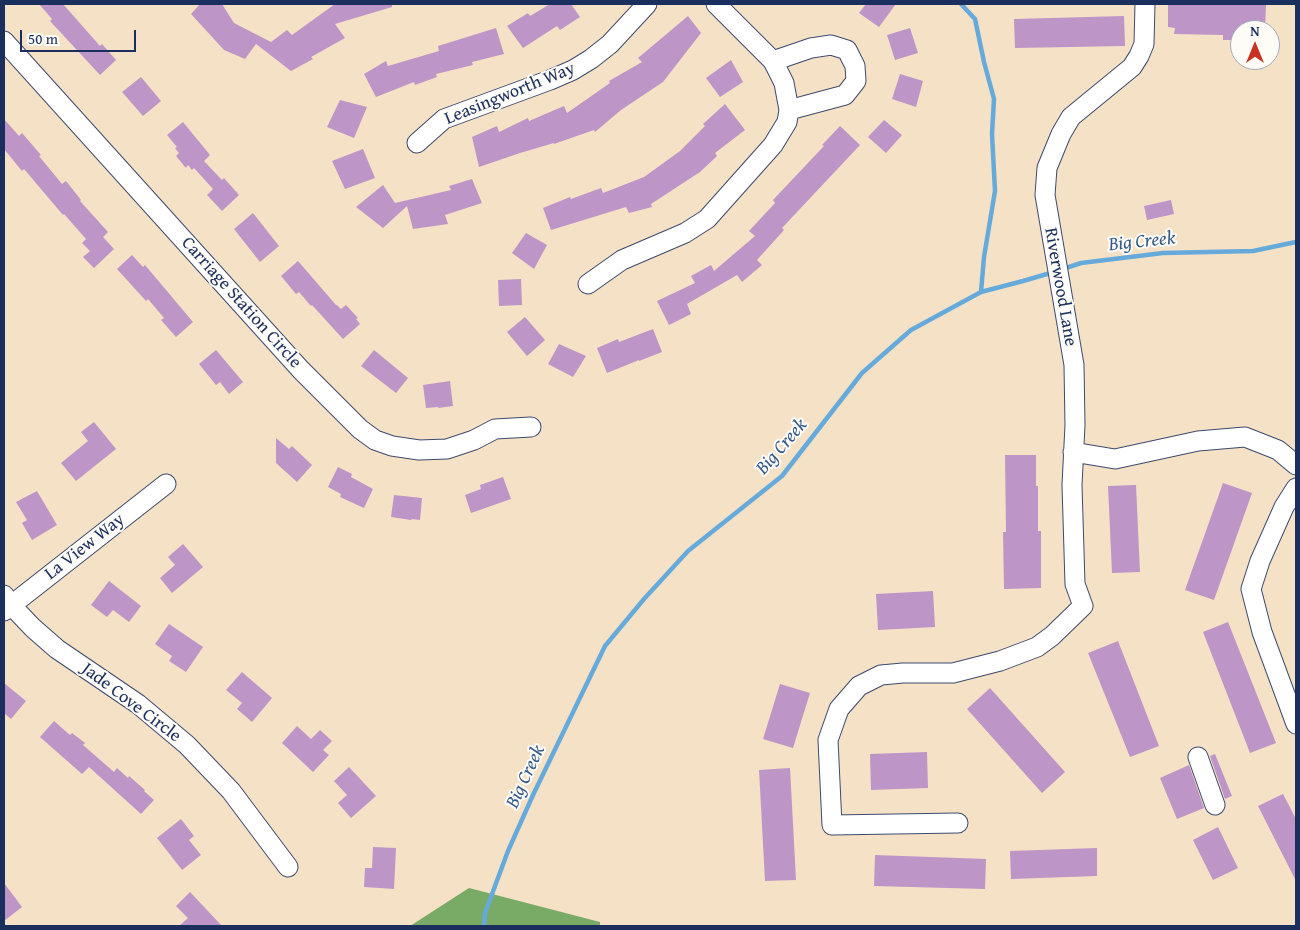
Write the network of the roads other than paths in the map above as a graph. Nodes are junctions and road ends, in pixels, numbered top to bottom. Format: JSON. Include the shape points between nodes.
{"nodes":[{"id":1,"x":647,"y":4,"type":"edge"},
{"id":2,"x":716,"y":4,"type":"edge"},
{"id":3,"x":1145,"y":4,"type":"edge"},
{"id":4,"x":4,"y":41,"type":"edge"},
{"id":5,"x":773,"y":61,"type":"junction"},
{"id":6,"x":789,"y":110,"type":"junction"},
{"id":7,"x":417,"y":143,"type":"dead end"},
{"id":8,"x":588,"y":284,"type":"dead end"},
{"id":9,"x":531,"y":427,"type":"dead end"},
{"id":10,"x":1073,"y":452,"type":"junction"},
{"id":11,"x":1296,"y":465,"type":"edge"},
{"id":12,"x":166,"y":484,"type":"dead end"},
{"id":13,"x":1296,"y":488,"type":"edge"},
{"id":14,"x":6,"y":604,"type":"edge"},
{"id":15,"x":1296,"y":724,"type":"edge"},
{"id":16,"x":1198,"y":757,"type":"dead end"},
{"id":17,"x":1215,"y":805,"type":"dead end"},
{"id":18,"x":958,"y":823,"type":"dead end"},
{"id":19,"x":288,"y":866,"type":"dead end"}],
"edges":[{"from":1,"to":7,"type":"street","name":"Leasingworth Way","via":[[610,44],[573,70],[444,119]]},
{"from":2,"to":5,"type":"street"},
{"from":3,"to":10,"type":"street","name":"Riverwood Lane","via":[[1144,44],[1139,56],[1132,67],[1071,117],[1047,168],[1045,195],[1074,364]]},
{"from":4,"to":9,"type":"street","name":"Carriage Station Circle","via":[[301,370],[360,430],[392,446],[419,450],[447,449],[495,429]]},
{"from":5,"to":6,"type":"street","via":[[784,83]]},
{"from":5,"to":6,"type":"street","via":[[831,44],[847,50],[855,66],[856,81],[845,94]]},
{"from":6,"to":8,"type":"street","via":[[773,145],[707,218],[685,233],[622,260]]},
{"from":10,"to":11,"type":"street","via":[[1115,459],[1198,441],[1245,437],[1278,450]]},
{"from":10,"to":18,"type":"street","name":"Riverwood Lane","via":[[1075,584],[1083,606],[1036,647],[1000,661],[953,673],[880,675],[859,686],[839,709],[828,740],[832,825]]},
{"from":12,"to":14,"type":"street","name":"La View Way"},
{"from":13,"to":15,"type":"street","via":[[1284,507],[1251,589],[1262,632]]},
{"from":14,"to":19,"type":"street","name":"Jade Cove Circle","via":[[57,649],[138,704],[187,745],[231,791]]},
{"from":16,"to":17,"type":"street"}]}
